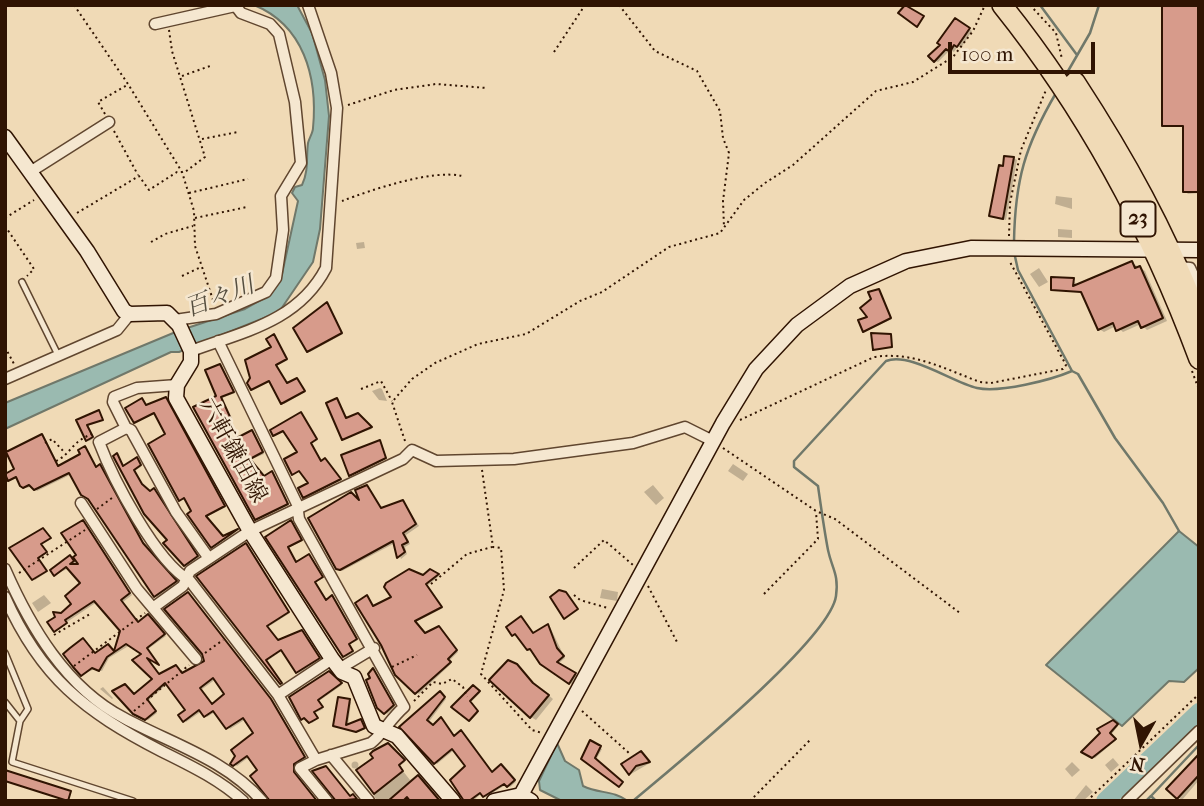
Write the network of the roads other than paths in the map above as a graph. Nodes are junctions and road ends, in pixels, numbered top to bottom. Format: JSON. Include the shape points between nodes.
{"nodes":[{"id":1,"x":308,"y":5,"type":"edge"},
{"id":2,"x":1002,"y":5,"type":"edge"},
{"id":3,"x":1018,"y":5,"type":"edge"},
{"id":4,"x":235,"y":6,"type":"edge"},
{"id":5,"x":155,"y":24,"type":"dead end"},
{"id":6,"x":1059,"y":77,"type":"junction"},
{"id":7,"x":109,"y":122,"type":"dead end"},
{"id":8,"x":5,"y":137,"type":"edge"},
{"id":9,"x":30,"y":172,"type":"junction"},
{"id":10,"x":1199,"y":250,"type":"edge"},
{"id":11,"x":1168,"y":255,"type":"junction"},
{"id":12,"x":22,"y":282,"type":"road end"},
{"id":13,"x":1199,"y":288,"type":"edge"},
{"id":14,"x":130,"y":314,"type":"junction"},
{"id":15,"x":1199,"y":317,"type":"edge"},
{"id":16,"x":177,"y":323,"type":"junction"},
{"id":17,"x":218,"y":341,"type":"junction"},
{"id":18,"x":191,"y":351,"type":"junction"},
{"id":19,"x":59,"y":357,"type":"junction"},
{"id":20,"x":1199,"y":359,"type":"edge"},
{"id":21,"x":5,"y":379,"type":"edge"},
{"id":22,"x":177,"y":385,"type":"junction"},
{"id":23,"x":126,"y":428,"type":"junction"},
{"id":24,"x":713,"y":441,"type":"junction"},
{"id":25,"x":81,"y":503,"type":"dead end"},
{"id":26,"x":297,"y":510,"type":"junction"},
{"id":27,"x":250,"y":531,"type":"junction"},
{"id":28,"x":208,"y":557,"type":"junction"},
{"id":29,"x":7,"y":574,"type":"edge"},
{"id":30,"x":186,"y":579,"type":"junction"},
{"id":31,"x":5,"y":597,"type":"edge"},
{"id":32,"x":154,"y":607,"type":"junction"},
{"id":33,"x":374,"y":648,"type":"junction"},
{"id":34,"x":5,"y":653,"type":"edge"},
{"id":35,"x":196,"y":659,"type":"road end"},
{"id":36,"x":336,"y":664,"type":"junction"},
{"id":37,"x":278,"y":695,"type":"junction"},
{"id":38,"x":5,"y":702,"type":"edge"},
{"id":39,"x":20,"y":721,"type":"junction"},
{"id":40,"x":383,"y":731,"type":"junction"},
{"id":41,"x":1199,"y":731,"type":"edge"},
{"id":42,"x":331,"y":755,"type":"junction"},
{"id":43,"x":316,"y":760,"type":"junction"},
{"id":44,"x":527,"y":799,"type":"edge"},
{"id":45,"x":133,"y":801,"type":"edge"},
{"id":46,"x":243,"y":801,"type":"edge"},
{"id":47,"x":262,"y":801,"type":"edge"},
{"id":48,"x":327,"y":801,"type":"edge"},
{"id":49,"x":369,"y":801,"type":"edge"},
{"id":50,"x":453,"y":801,"type":"edge"},
{"id":51,"x":494,"y":801,"type":"edge"},
{"id":52,"x":1127,"y":801,"type":"edge"}],
"edges":[{"from":1,"to":17,"type":"street","via":[[331,73],[337,108],[326,268],[281,317]]},
{"from":2,"to":6,"type":"highway","number":"23"},
{"from":3,"to":6,"type":"highway","number":"23"},
{"from":4,"to":5,"type":"street"},
{"from":4,"to":16,"type":"street","via":[[270,24],[279,34],[295,102],[301,163],[281,196],[283,230],[276,278],[266,292],[216,314]]},
{"from":6,"to":11,"type":"highway","number":"23"},
{"from":7,"to":9,"type":"street"},
{"from":8,"to":9,"type":"street"},
{"from":9,"to":14,"type":"street"},
{"from":10,"to":11,"type":"street"},
{"from":11,"to":13,"type":"street","via":[[1190,268]]},
{"from":11,"to":15,"type":"highway","number":"23"},
{"from":11,"to":20,"type":"highway","number":"23"},
{"from":11,"to":24,"type":"street","via":[[971,248],[923,256],[850,286],[785,335],[756,369]]},
{"from":12,"to":19,"type":"lane"},
{"from":14,"to":16,"type":"street","via":[[167,313]]},
{"from":14,"to":19,"type":"street","via":[[117,330]]},
{"from":16,"to":18,"type":"street"},
{"from":17,"to":18,"type":"street"},
{"from":17,"to":26,"type":"street"},
{"from":18,"to":22,"type":"street","name":"六軒鎌田線","via":[[191,362]]},
{"from":19,"to":21,"type":"street"},
{"from":22,"to":23,"type":"street","via":[[137,388],[114,397]]},
{"from":22,"to":27,"type":"street","name":"六軒鎌田線","via":[[176,398]]},
{"from":23,"to":28,"type":"street"},
{"from":23,"to":30,"type":"street","via":[[99,442],[121,492],[178,575]]},
{"from":24,"to":26,"type":"street","via":[[685,428],[633,443],[514,459],[436,461],[412,450]]},
{"from":24,"to":44,"type":"street","via":[[554,733]]},
{"from":25,"to":32,"type":"street","via":[[137,589]]},
{"from":26,"to":27,"type":"street"},
{"from":26,"to":33,"type":"street"},
{"from":27,"to":28,"type":"street"},
{"from":27,"to":36,"type":"street","name":"六軒鎌田線"},
{"from":28,"to":30,"type":"street"},
{"from":29,"to":47,"type":"street","via":[[45,642],[96,700],[226,768]]},
{"from":30,"to":32,"type":"street"},
{"from":30,"to":37,"type":"street"},
{"from":31,"to":46,"type":"street","via":[[36,655],[81,703],[110,724],[212,778]]},
{"from":32,"to":35,"type":"street"},
{"from":33,"to":36,"type":"street"},
{"from":33,"to":40,"type":"street","via":[[404,707]]},
{"from":34,"to":39,"type":"lane","via":[[27,709]]},
{"from":36,"to":37,"type":"street"},
{"from":36,"to":40,"type":"street","name":"六軒鎌田線","via":[[354,677],[374,726]]},
{"from":37,"to":43,"type":"street"},
{"from":38,"to":39,"type":"lane"},
{"from":39,"to":45,"type":"lane","via":[[12,762]]},
{"from":40,"to":42,"type":"street","via":[[371,743]]},
{"from":40,"to":50,"type":"street","name":"六軒鎌田線","via":[[397,736]]},
{"from":41,"to":52,"type":"street"},
{"from":42,"to":43,"type":"street"},
{"from":42,"to":49,"type":"street"},
{"from":43,"to":48,"type":"street","via":[[300,768]]},
{"from":44,"to":51,"type":"street"}]}
